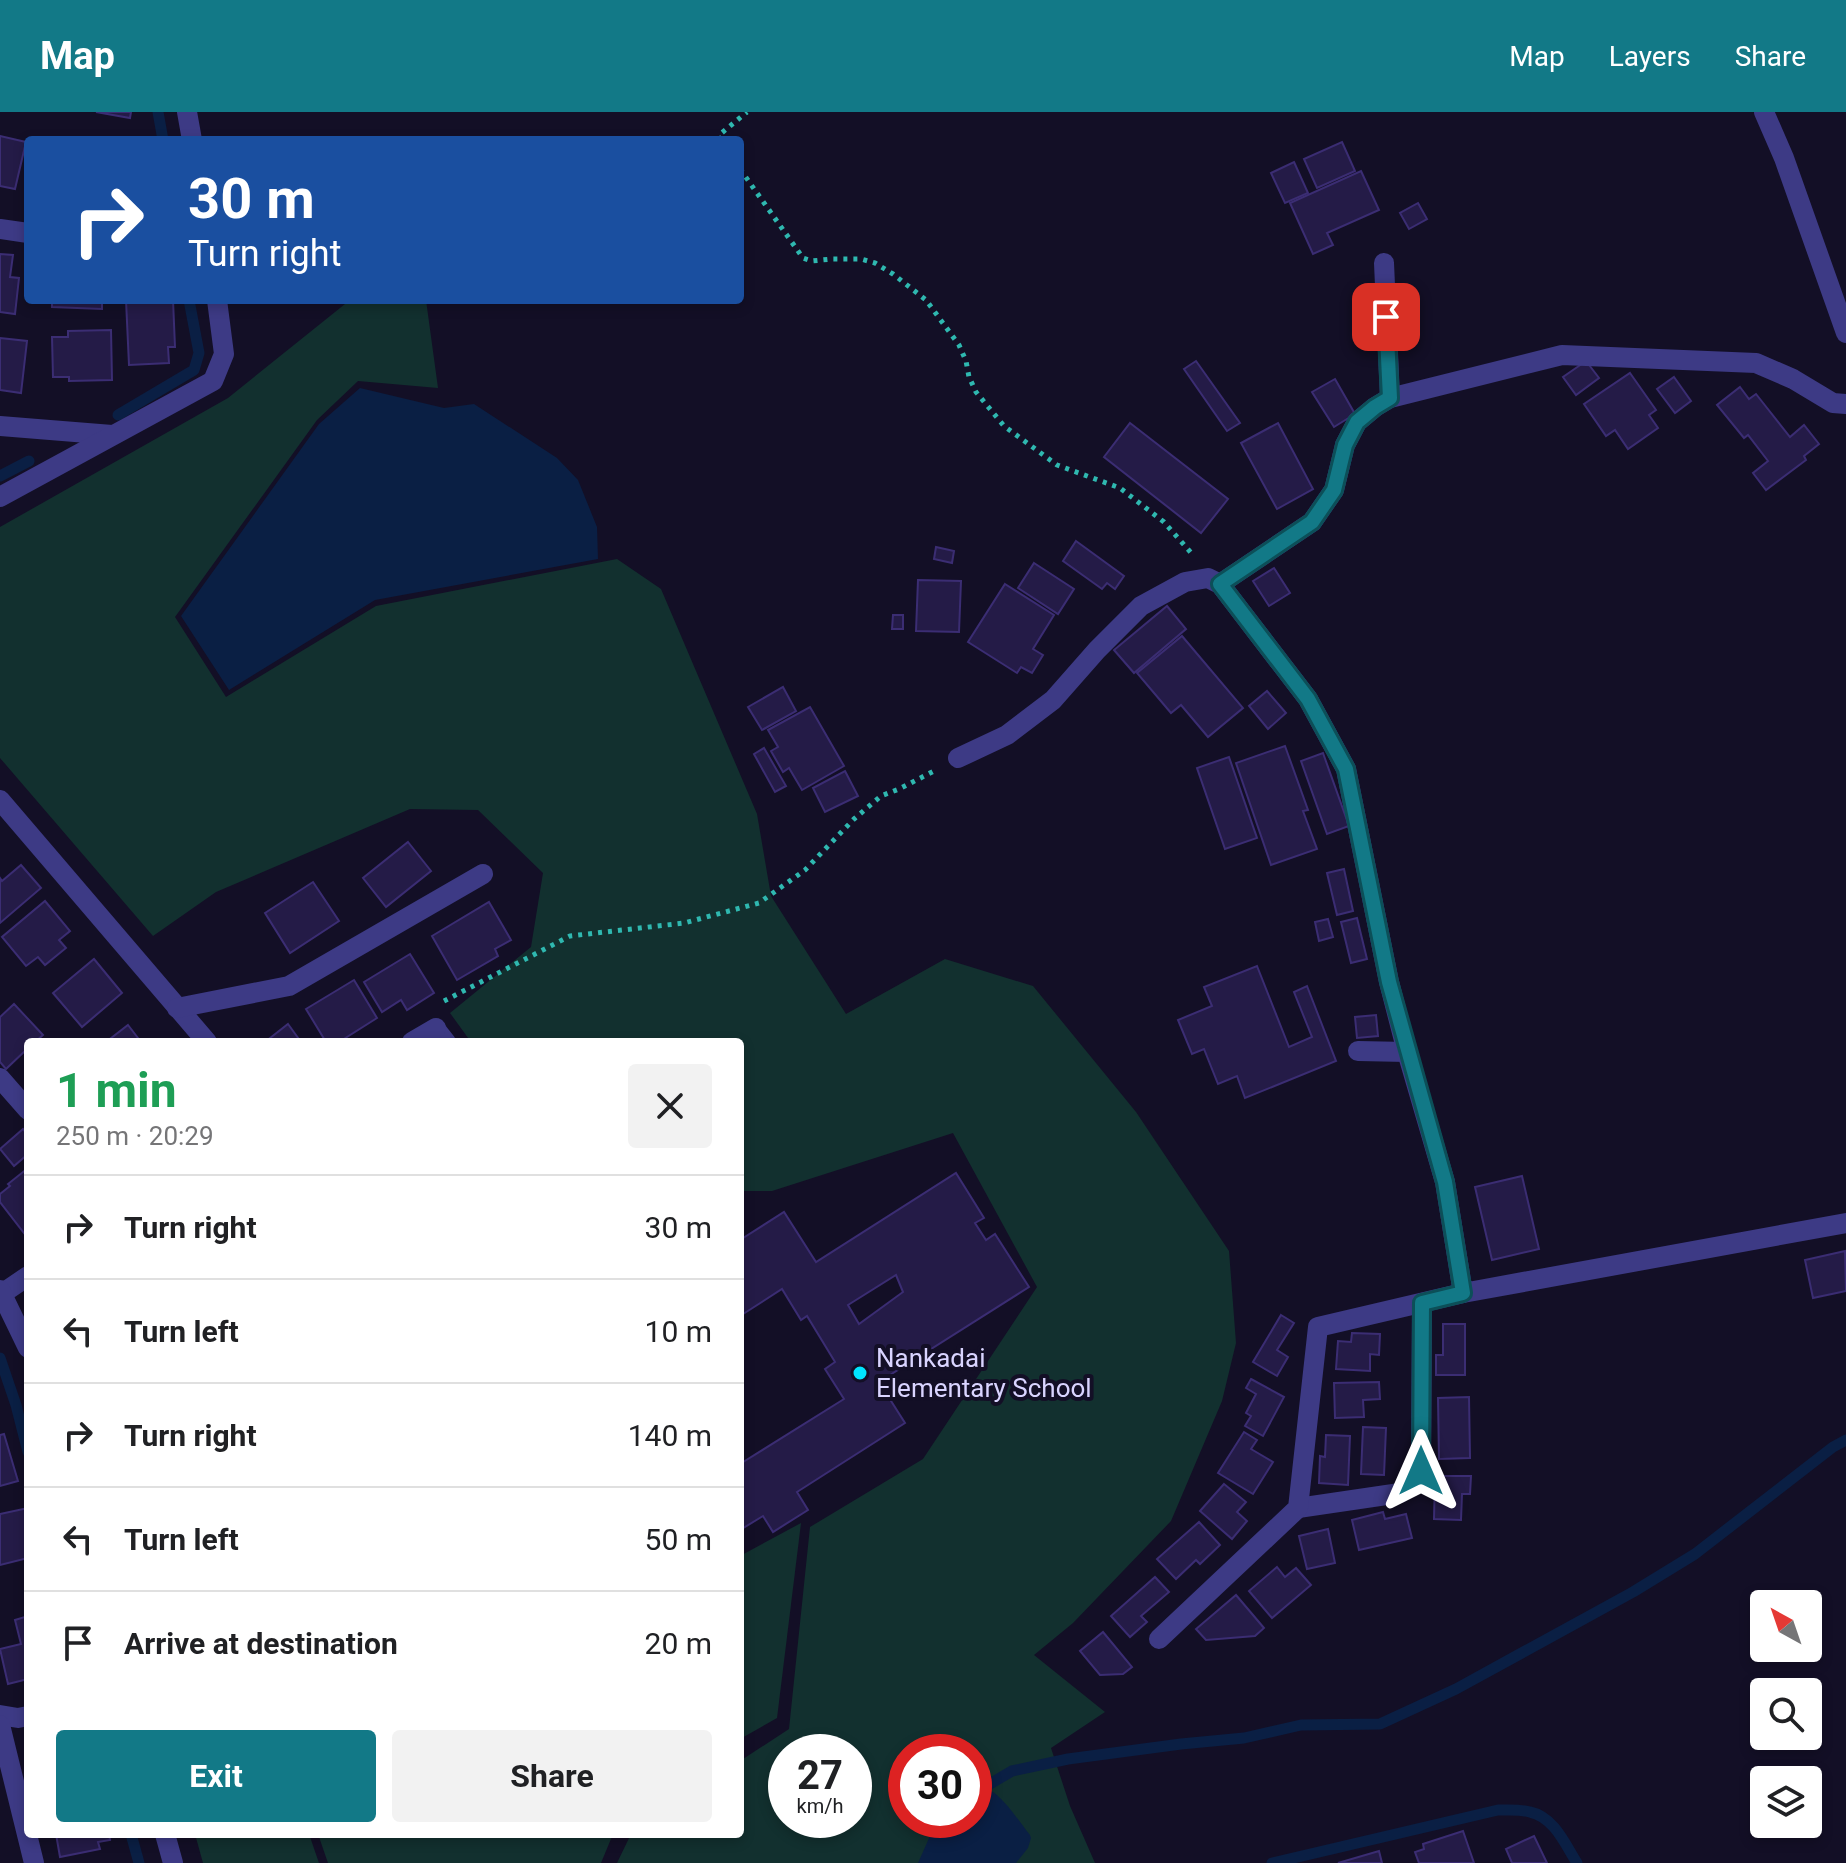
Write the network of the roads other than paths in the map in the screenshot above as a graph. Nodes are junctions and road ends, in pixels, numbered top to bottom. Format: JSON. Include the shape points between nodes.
{"nodes":[{"id":1,"x":187,"y":112,"type":"edge"},
{"id":2,"x":1764,"y":112,"type":"edge"},
{"id":3,"x":191,"y":136,"type":"edge"},
{"id":4,"x":0,"y":229,"type":"edge"},
{"id":5,"x":24,"y":232,"type":"edge"},
{"id":6,"x":1384,"y":263,"type":"dead end"},
{"id":7,"x":218,"y":304,"type":"edge"},
{"id":8,"x":1846,"y":333,"type":"edge"},
{"id":9,"x":1390,"y":398,"type":"junction"},
{"id":10,"x":1846,"y":404,"type":"edge"},
{"id":11,"x":0,"y":426,"type":"edge"},
{"id":12,"x":112,"y":435,"type":"junction"},
{"id":13,"x":0,"y":497,"type":"edge"},
{"id":14,"x":1214,"y":581,"type":"junction"},
{"id":15,"x":958,"y":758,"type":"road end"},
{"id":16,"x":0,"y":800,"type":"edge"},
{"id":17,"x":483,"y":874,"type":"dead end"},
{"id":18,"x":177,"y":1008,"type":"junction"},
{"id":19,"x":203,"y":1038,"type":"edge"},
{"id":20,"x":1358,"y":1051,"type":"dead end"},
{"id":21,"x":1407,"y":1052,"type":"junction"},
{"id":22,"x":0,"y":1078,"type":"edge"},
{"id":23,"x":24,"y":1105,"type":"edge"},
{"id":24,"x":1846,"y":1223,"type":"edge"},
{"id":25,"x":24,"y":1278,"type":"edge"},
{"id":26,"x":1,"y":1292,"type":"edge"},
{"id":27,"x":1463,"y":1293,"type":"junction"},
{"id":28,"x":1422,"y":1303,"type":"junction"},
{"id":29,"x":24,"y":1340,"type":"edge"},
{"id":30,"x":1298,"y":1508,"type":"junction"},
{"id":31,"x":1159,"y":1639,"type":"dead end"},
{"id":32,"x":0,"y":1715,"type":"edge"},
{"id":33,"x":24,"y":1717,"type":"edge"},
{"id":34,"x":0,"y":1725,"type":"edge"},
{"id":35,"x":24,"y":1822,"type":"edge"},
{"id":36,"x":28,"y":1838,"type":"edge"},
{"id":37,"x":166,"y":1838,"type":"edge"},
{"id":38,"x":34,"y":1863,"type":"edge"},
{"id":39,"x":173,"y":1863,"type":"edge"}],
"edges":[{"from":1,"to":3,"type":"street"},
{"from":2,"to":8,"type":"street"},
{"from":4,"to":5,"type":"street"},
{"from":6,"to":9,"type":"street"},
{"from":7,"to":12,"type":"street","via":[[224,354],[213,381]]},
{"from":9,"to":10,"type":"street","via":[[1562,355],[1756,363],[1833,403]]},
{"from":9,"to":14,"type":"street","via":[[1357,422],[1334,490],[1312,522]]},
{"from":11,"to":12,"type":"street"},
{"from":12,"to":13,"type":"street"},
{"from":14,"to":15,"type":"street","via":[[1185,582],[1141,606],[1053,700],[1007,735]]},
{"from":14,"to":21,"type":"street","via":[[1308,699],[1346,769]]},
{"from":16,"to":18,"type":"street"},
{"from":17,"to":18,"type":"street","via":[[289,986]]},
{"from":18,"to":19,"type":"street"},
{"from":20,"to":21,"type":"street"},
{"from":21,"to":27,"type":"street","via":[[1445,1182]]},
{"from":22,"to":23,"type":"street"},
{"from":24,"to":27,"type":"street"},
{"from":25,"to":26,"type":"street"},
{"from":26,"to":29,"type":"street"},
{"from":27,"to":28,"type":"street"},
{"from":28,"to":30,"type":"street","via":[[1318,1327]]},
{"from":28,"to":30,"type":"street","via":[[1421,1471],[1400,1493]]},
{"from":30,"to":31,"type":"street"},
{"from":32,"to":33,"type":"street"},
{"from":34,"to":35,"type":"street"},
{"from":36,"to":38,"type":"street"},
{"from":37,"to":39,"type":"street"}]}
